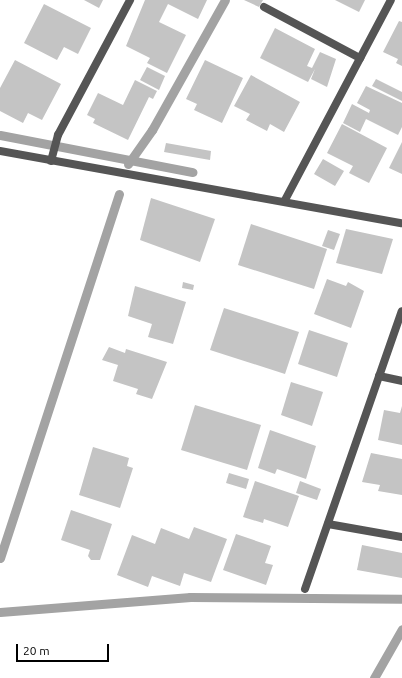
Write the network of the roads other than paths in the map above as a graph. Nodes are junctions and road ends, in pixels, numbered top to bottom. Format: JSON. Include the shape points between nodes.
{"nodes":[{"id":1,"x":130,"y":0,"type":"edge"},
{"id":2,"x":391,"y":0,"type":"edge"},
{"id":3,"x":264,"y":7,"type":"dead end"},
{"id":4,"x":360,"y":58,"type":"junction"},
{"id":5,"x":0,"y":152,"type":"edge"},
{"id":6,"x":52,"y":161,"type":"junction"},
{"id":7,"x":285,"y":200,"type":"junction"},
{"id":8,"x":402,"y":223,"type":"edge"},
{"id":9,"x":402,"y":311,"type":"edge"},
{"id":10,"x":379,"y":376,"type":"junction"},
{"id":11,"x":402,"y":381,"type":"edge"},
{"id":12,"x":328,"y":524,"type":"junction"},
{"id":13,"x":402,"y":537,"type":"edge"},
{"id":14,"x":305,"y":589,"type":"dead end"}],
"edges":[{"from":1,"to":6,"type":"street","via":[[55,145]]},
{"from":2,"to":4,"type":"street"},
{"from":3,"to":4,"type":"street"},
{"from":4,"to":7,"type":"street"},
{"from":5,"to":6,"type":"street"},
{"from":6,"to":7,"type":"street"},
{"from":7,"to":8,"type":"street"},
{"from":9,"to":10,"type":"street"},
{"from":10,"to":11,"type":"street"},
{"from":10,"to":12,"type":"street"},
{"from":12,"to":13,"type":"street"},
{"from":12,"to":14,"type":"street"}]}
